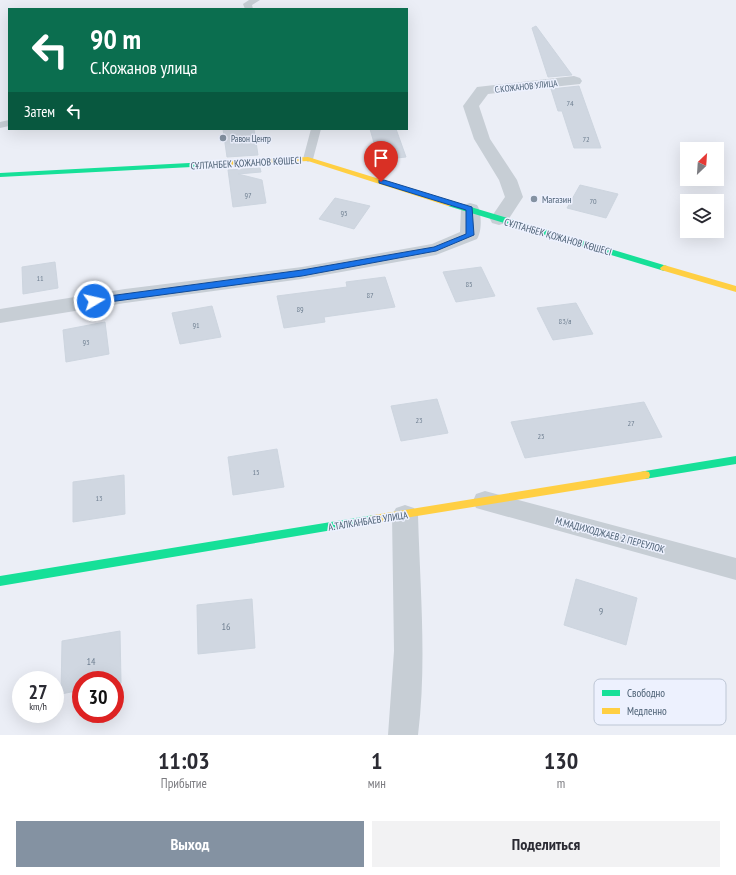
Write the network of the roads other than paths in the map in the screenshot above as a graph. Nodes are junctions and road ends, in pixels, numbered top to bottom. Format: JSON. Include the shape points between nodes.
{"nodes":[{"id":1,"x":256,"y":0,"type":"edge"},
{"id":2,"x":249,"y":8,"type":"edge"},
{"id":3,"x":574,"y":81,"type":"dead end"},
{"id":4,"x":316,"y":130,"type":"edge"},
{"id":5,"x":308,"y":159,"type":"junction"},
{"id":6,"x":0,"y":175,"type":"edge"},
{"id":7,"x":470,"y":209,"type":"junction"},
{"id":8,"x":499,"y":219,"type":"junction"},
{"id":9,"x":736,"y":289,"type":"edge"},
{"id":10,"x":0,"y":316,"type":"edge"},
{"id":11,"x":736,"y":460,"type":"edge"},
{"id":12,"x":485,"y":501,"type":"junction"},
{"id":13,"x":406,"y":515,"type":"junction"},
{"id":14,"x":736,"y":569,"type":"edge"},
{"id":15,"x":0,"y":580,"type":"edge"},
{"id":16,"x":402,"y":735,"type":"edge"}],
"edges":[{"from":1,"to":2,"type":"lane","via":[[247,4]]},
{"from":3,"to":8,"type":"street","name":"С.КОЖАНОВ УЛИЦА","via":[[483,90],[470,106],[482,139],[508,180],[514,197]]},
{"from":4,"to":5,"type":"lane"},
{"from":5,"to":6,"type":"main road","name":"СҰЛТАНБЕК ҚОЖАНОВ КӨШЕСІ"},
{"from":5,"to":7,"type":"main road","name":"СҰЛТАНБЕК ҚОЖАНОВ КӨШЕСІ"},
{"from":7,"to":8,"type":"main road","name":"СҰЛТАНБЕК ҚОЖАНОВ КӨШЕСІ"},
{"from":7,"to":10,"type":"street","via":[[470,235],[436,249],[302,273],[125,296]]},
{"from":8,"to":9,"type":"main road","name":"СҰЛТАНБЕК ҚОЖАНОВ КӨШЕСІ"},
{"from":11,"to":12,"type":"main road","name":"А.ТАЛКАНБАЕВ УЛИЦА"},
{"from":12,"to":13,"type":"main road","name":"А.ТАЛКАНБАЕВ УЛИЦА"},
{"from":12,"to":14,"type":"street","name":"М.МАДИХОДЖАЕВ 2 ПЕРЕУЛОК"},
{"from":13,"to":15,"type":"main road","name":"А.ТАЛКАНБАЕВ УЛИЦА"},
{"from":13,"to":16,"type":"street","via":[[408,652]]}]}
